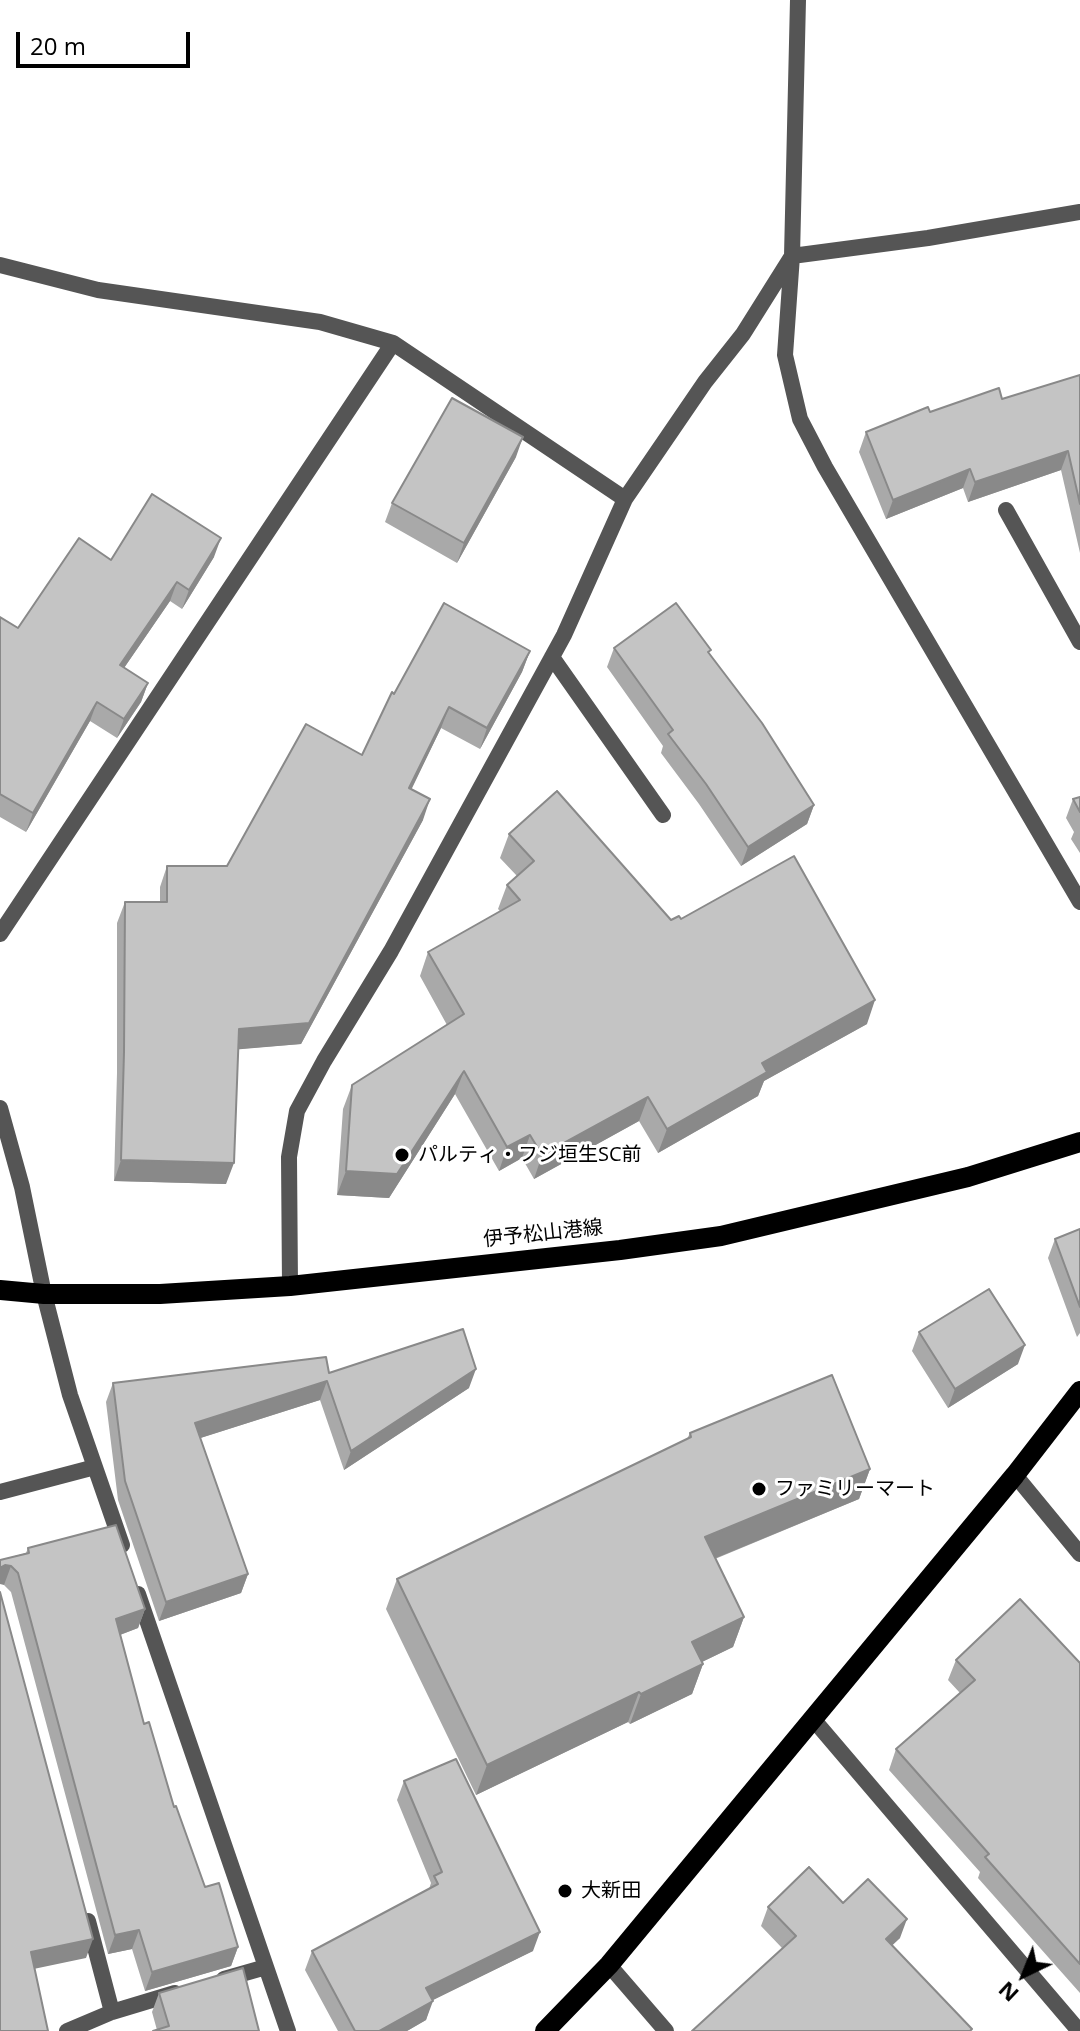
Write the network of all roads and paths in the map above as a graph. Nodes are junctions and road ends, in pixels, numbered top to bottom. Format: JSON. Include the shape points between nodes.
{"nodes":[{"id":1,"x":798,"y":0,"type":"edge"},
{"id":2,"x":1080,"y":212,"type":"edge"},
{"id":3,"x":792,"y":256,"type":"junction"},
{"id":4,"x":0,"y":265,"type":"edge"},
{"id":5,"x":393,"y":343,"type":"junction"},
{"id":6,"x":625,"y":499,"type":"junction"},
{"id":7,"x":1006,"y":510,"type":"dead end"},
{"id":8,"x":1080,"y":642,"type":"edge"},
{"id":9,"x":552,"y":657,"type":"junction"},
{"id":10,"x":663,"y":815,"type":"dead end"},
{"id":11,"x":1080,"y":902,"type":"edge"},
{"id":12,"x":0,"y":934,"type":"edge"},
{"id":13,"x":0,"y":1108,"type":"edge"},
{"id":14,"x":1080,"y":1142,"type":"edge"},
{"id":15,"x":290,"y":1286,"type":"junction"},
{"id":16,"x":0,"y":1290,"type":"edge"},
{"id":17,"x":44,"y":1294,"type":"junction"},
{"id":18,"x":1080,"y":1391,"type":"edge"},
{"id":19,"x":95,"y":1467,"type":"junction"},
{"id":20,"x":1015,"y":1475,"type":"junction"},
{"id":21,"x":0,"y":1492,"type":"edge"},
{"id":22,"x":1080,"y":1554,"type":"edge"},
{"id":23,"x":125,"y":1555,"type":"edge"},
{"id":24,"x":135,"y":1585,"type":"edge"},
{"id":25,"x":813,"y":1719,"type":"junction"},
{"id":26,"x":83,"y":1904,"type":"edge"},
{"id":27,"x":609,"y":1965,"type":"junction"},
{"id":28,"x":266,"y":1967,"type":"junction"},
{"id":29,"x":112,"y":2012,"type":"junction"},
{"id":30,"x":67,"y":2031,"type":"edge"},
{"id":31,"x":288,"y":2031,"type":"edge"},
{"id":32,"x":545,"y":2031,"type":"edge"},
{"id":33,"x":666,"y":2031,"type":"edge"},
{"id":34,"x":1079,"y":2031,"type":"edge"}],
"edges":[{"from":1,"to":3,"type":"street"},
{"from":2,"to":3,"type":"street"},
{"from":3,"to":6,"type":"street"},
{"from":3,"to":11,"type":"street","via":[[785,355],[800,419]]},
{"from":4,"to":5,"type":"street","via":[[98,290],[320,322]]},
{"from":5,"to":6,"type":"street"},
{"from":5,"to":12,"type":"street"},
{"from":6,"to":9,"type":"street"},
{"from":7,"to":8,"type":"street"},
{"from":9,"to":10,"type":"street"},
{"from":9,"to":15,"type":"street","via":[[297,1111],[289,1157]]},
{"from":13,"to":17,"type":"street"},
{"from":14,"to":15,"type":"main road","name":"伊予松山港線","via":[[968,1177],[721,1236]]},
{"from":15,"to":17,"type":"main road","name":"伊予松山港線"},
{"from":16,"to":17,"type":"main road","name":"伊予松山港線"},
{"from":17,"to":19,"type":"street"},
{"from":18,"to":20,"type":"main road"},
{"from":19,"to":21,"type":"street"},
{"from":19,"to":23,"type":"street"},
{"from":20,"to":22,"type":"street"},
{"from":20,"to":25,"type":"main road"},
{"from":24,"to":28,"type":"street"},
{"from":25,"to":27,"type":"main road"},
{"from":25,"to":34,"type":"street"},
{"from":26,"to":29,"type":"street"},
{"from":27,"to":32,"type":"main road"},
{"from":27,"to":33,"type":"street"},
{"from":28,"to":29,"type":"street"},
{"from":28,"to":31,"type":"street"},
{"from":29,"to":30,"type":"street"}]}
